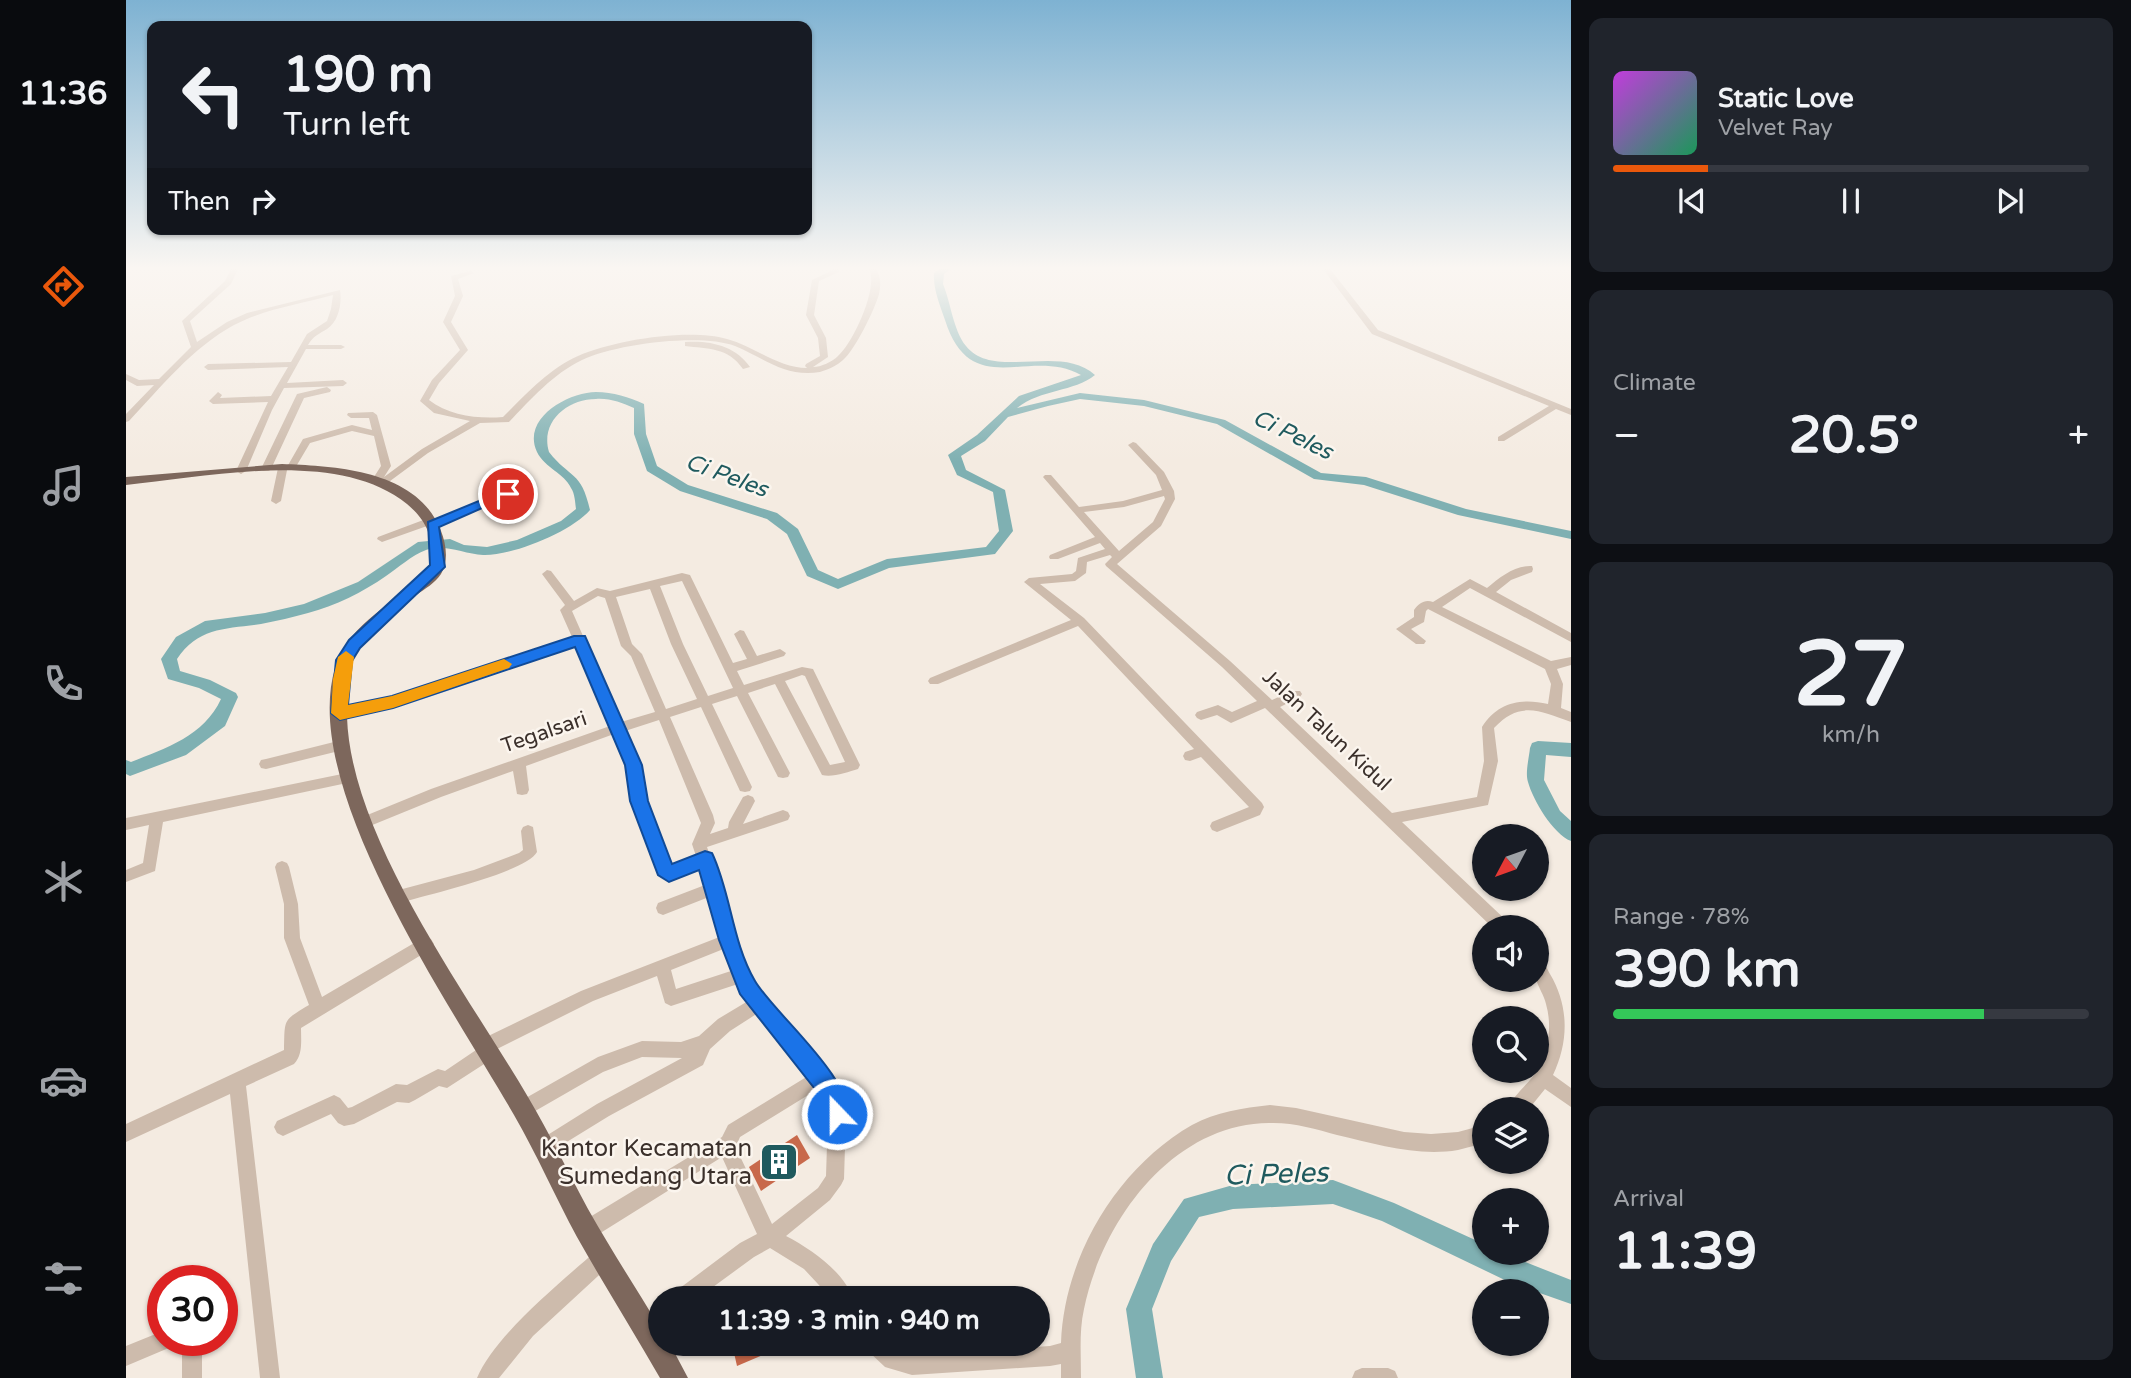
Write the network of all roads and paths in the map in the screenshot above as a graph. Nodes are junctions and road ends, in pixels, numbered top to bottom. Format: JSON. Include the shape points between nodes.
{"nodes":[{"id":1,"x":190,"y":333,"type":"edge"},
{"id":2,"x":218,"y":333,"type":"edge"},
{"id":3,"x":312,"y":333,"type":"edge"},
{"id":4,"x":454,"y":333,"type":"edge"},
{"id":5,"x":820,"y":333,"type":"edge"},
{"id":6,"x":857,"y":333,"type":"edge"},
{"id":7,"x":1378,"y":333,"type":"edge"},
{"id":8,"x":676,"y":338,"type":"junction"},
{"id":9,"x":195,"y":347,"type":"junction"},
{"id":10,"x":303,"y":347,"type":"junction"},
{"id":11,"x":341,"y":347,"type":"dead end"},
{"id":12,"x":208,"y":367,"type":"dead end"},
{"id":13,"x":292,"y":367,"type":"junction"},
{"id":14,"x":746,"y":367,"type":"dead end"},
{"id":15,"x":799,"y":370,"type":"junction"},
{"id":16,"x":226,"y":373,"type":"dead end"},
{"id":17,"x":126,"y":377,"type":"edge"},
{"id":18,"x":160,"y":382,"type":"junction"},
{"id":19,"x":343,"y":383,"type":"dead end"},
{"id":20,"x":281,"y":386,"type":"junction"},
{"id":21,"x":327,"y":390,"type":"dead end"},
{"id":22,"x":218,"y":395,"type":"dead end"},
{"id":23,"x":275,"y":399,"type":"junction"},
{"id":24,"x":1555,"y":406,"type":"junction"},
{"id":25,"x":1571,"y":412,"type":"edge"},
{"id":26,"x":351,"y":415,"type":"dead end"},
{"id":27,"x":126,"y":418,"type":"edge"},
{"id":28,"x":478,"y":420,"type":"junction"},
{"id":29,"x":377,"y":433,"type":"junction"},
{"id":30,"x":1501,"y":439,"type":"dead end"},
{"id":31,"x":1133,"y":445,"type":"dead end"},
{"id":32,"x":287,"y":468,"type":"junction"},
{"id":33,"x":266,"y":469,"type":"junction"},
{"id":34,"x":241,"y":471,"type":"junction"},
{"id":35,"x":1048,"y":477,"type":"dead end"},
{"id":36,"x":126,"y":481,"type":"edge"},
{"id":37,"x":380,"y":481,"type":"junction"},
{"id":38,"x":529,"y":486,"type":"dead end"},
{"id":39,"x":1169,"y":491,"type":"junction"},
{"id":40,"x":276,"y":501,"type":"dead end"},
{"id":41,"x":1078,"y":510,"type":"junction"},
{"id":42,"x":433,"y":526,"type":"junction"},
{"id":43,"x":382,"y":539,"type":"dead end"},
{"id":44,"x":1101,"y":539,"type":"junction"},
{"id":45,"x":1054,"y":557,"type":"dead end"},
{"id":46,"x":1115,"y":558,"type":"junction"},
{"id":47,"x":1528,"y":569,"type":"dead end"},
{"id":48,"x":547,"y":574,"type":"dead end"},
{"id":49,"x":654,"y":584,"type":"junction"},
{"id":50,"x":1488,"y":593,"type":"junction"},
{"id":51,"x":610,"y":595,"type":"junction"},
{"id":52,"x":571,"y":606,"type":"junction"},
{"id":53,"x":1436,"y":606,"type":"junction"},
{"id":54,"x":1080,"y":621,"type":"junction"},
{"id":55,"x":740,"y":634,"type":"dead end"},
{"id":56,"x":1571,"y":638,"type":"edge"},
{"id":57,"x":579,"y":639,"type":"junction"},
{"id":58,"x":1420,"y":641,"type":"dead end"},
{"id":59,"x":779,"y":653,"type":"dead end"},
{"id":60,"x":754,"y":661,"type":"junction"},
{"id":61,"x":1571,"y":661,"type":"edge"},
{"id":62,"x":1550,"y":666,"type":"junction"},
{"id":63,"x":729,"y":669,"type":"junction"},
{"id":64,"x":778,"y":678,"type":"junction"},
{"id":65,"x":934,"y":681,"type":"dead end"},
{"id":66,"x":741,"y":691,"type":"junction"},
{"id":67,"x":1297,"y":694,"type":"dead end"},
{"id":68,"x":704,"y":703,"type":"junction"},
{"id":69,"x":1269,"y":704,"type":"junction"},
{"id":70,"x":1554,"y":710,"type":"junction"},
{"id":71,"x":340,"y":713,"type":"junction"},
{"id":72,"x":1200,"y":715,"type":"dead end"},
{"id":73,"x":662,"y":716,"type":"junction"},
{"id":74,"x":1571,"y":717,"type":"edge"},
{"id":75,"x":618,"y":728,"type":"junction"},
{"id":76,"x":342,"y":745,"type":"junction"},
{"id":77,"x":1203,"y":751,"type":"junction"},
{"id":78,"x":1190,"y":756,"type":"dead end"},
{"id":79,"x":519,"y":763,"type":"junction"},
{"id":80,"x":266,"y":764,"type":"dead end"},
{"id":81,"x":783,"y":772,"type":"dead end"},
{"id":82,"x":347,"y":778,"type":"junction"},
{"id":83,"x":522,"y":790,"type":"dead end"},
{"id":84,"x":783,"y":816,"type":"dead end"},
{"id":85,"x":157,"y":817,"type":"junction"},
{"id":86,"x":1390,"y":819,"type":"junction"},
{"id":87,"x":365,"y":822,"type":"junction"},
{"id":88,"x":126,"y":824,"type":"edge"},
{"id":89,"x":1217,"y":827,"type":"dead end"},
{"id":90,"x":528,"y":831,"type":"dead end"},
{"id":91,"x":734,"y":832,"type":"junction"},
{"id":92,"x":702,"y":852,"type":"junction"},
{"id":93,"x":282,"y":867,"type":"dead end"},
{"id":94,"x":126,"y":876,"type":"edge"},
{"id":95,"x":715,"y":888,"type":"junction"},
{"id":96,"x":401,"y":896,"type":"junction"},
{"id":97,"x":663,"y":908,"type":"dead end"},
{"id":98,"x":1490,"y":915,"type":"edge"},
{"id":99,"x":729,"y":940,"type":"junction"},
{"id":100,"x":426,"y":944,"type":"junction"},
{"id":101,"x":662,"y":965,"type":"junction"},
{"id":102,"x":742,"y":975,"type":"junction"},
{"id":103,"x":1549,"y":980,"type":"edge"},
{"id":104,"x":759,"y":1003,"type":"junction"},
{"id":105,"x":318,"y":1007,"type":"junction"},
{"id":106,"x":704,"y":1043,"type":"junction"},
{"id":107,"x":487,"y":1049,"type":"junction"},
{"id":108,"x":1549,"y":1063,"type":"edge"},
{"id":109,"x":820,"y":1078,"type":"junction"},
{"id":110,"x":237,"y":1081,"type":"junction"},
{"id":111,"x":1549,"y":1082,"type":"edge"},
{"id":112,"x":1571,"y":1098,"type":"edge"},
{"id":113,"x":523,"y":1109,"type":"junction"},
{"id":114,"x":283,"y":1127,"type":"dead end"},
{"id":115,"x":126,"y":1133,"type":"edge"},
{"id":116,"x":1472,"y":1137,"type":"edge"},
{"id":117,"x":728,"y":1143,"type":"junction"},
{"id":118,"x":544,"y":1147,"type":"junction"},
{"id":119,"x":587,"y":1230,"type":"junction"},
{"id":120,"x":769,"y":1238,"type":"junction"},
{"id":121,"x":603,"y":1258,"type":"junction"},
{"id":122,"x":699,"y":1286,"type":"edge"},
{"id":123,"x":833,"y":1286,"type":"edge"},
{"id":124,"x":648,"y":1316,"type":"edge"},
{"id":125,"x":147,"y":1347,"type":"edge"},
{"id":126,"x":1071,"y":1351,"type":"junction"},
{"id":127,"x":126,"y":1356,"type":"edge"},
{"id":128,"x":192,"y":1356,"type":"edge"},
{"id":129,"x":666,"y":1356,"type":"edge"},
{"id":130,"x":888,"y":1356,"type":"edge"},
{"id":131,"x":1050,"y":1356,"type":"edge"},
{"id":132,"x":1050,"y":1356,"type":"edge"},
{"id":133,"x":192,"y":1378,"type":"edge"},
{"id":134,"x":270,"y":1378,"type":"edge"},
{"id":135,"x":487,"y":1378,"type":"edge"},
{"id":136,"x":675,"y":1378,"type":"edge"},
{"id":137,"x":1071,"y":1378,"type":"edge"},
{"id":138,"x":1362,"y":1378,"type":"edge"},
{"id":139,"x":1388,"y":1378,"type":"edge"}],
"edges":[{"from":1,"to":9,"type":"street"},
{"from":2,"to":9,"type":"street"},
{"from":3,"to":10,"type":"street"},
{"from":4,"to":28,"type":"street","via":[[464,350],[424,401],[431,409]]},
{"from":5,"to":15,"type":"street","via":[[824,356]]},
{"from":6,"to":15,"type":"street","via":[[848,351],[821,369]]},
{"from":7,"to":24,"type":"street"},
{"from":8,"to":14,"type":"street","via":[[735,353]]},
{"from":8,"to":15,"type":"street","via":[[723,340]]},
{"from":8,"to":28,"type":"street","via":[[628,344],[580,358],[537,387],[510,418]]},
{"from":9,"to":18,"type":"street"},
{"from":10,"to":11,"type":"street"},
{"from":10,"to":13,"type":"street"},
{"from":12,"to":13,"type":"street"},
{"from":13,"to":16,"type":"street"},
{"from":13,"to":20,"type":"street"},
{"from":17,"to":18,"type":"street","via":[[137,383]]},
{"from":18,"to":27,"type":"street"},
{"from":19,"to":20,"type":"street"},
{"from":20,"to":23,"type":"street"},
{"from":21,"to":33,"type":"street","via":[[300,396]]},
{"from":22,"to":23,"type":"street","via":[[213,401]]},
{"from":23,"to":34,"type":"street"},
{"from":24,"to":25,"type":"street"},
{"from":24,"to":30,"type":"street"},
{"from":26,"to":29,"type":"street","via":[[373,415]]},
{"from":28,"to":37,"type":"street"},
{"from":29,"to":32,"type":"street","via":[[352,428],[306,441]]},
{"from":29,"to":37,"type":"street","via":[[386,466]]},
{"from":31,"to":39,"type":"street","via":[[1161,474]]},
{"from":32,"to":33,"type":"main road"},
{"from":32,"to":37,"type":"main road"},
{"from":32,"to":40,"type":"street"},
{"from":33,"to":34,"type":"main road"},
{"from":34,"to":36,"type":"main road"},
{"from":35,"to":41,"type":"street","name":"Jalan Talun Kidul"},
{"from":37,"to":42,"type":"main road","via":[[411,499]]},
{"from":38,"to":42,"type":"street"},
{"from":39,"to":41,"type":"street"},
{"from":39,"to":46,"type":"street","via":[[1166,512],[1157,524]]},
{"from":41,"to":44,"type":"street","name":"Jalan Talun Kidul"},
{"from":42,"to":43,"type":"street"},
{"from":42,"to":71,"type":"main road","via":[[434,573],[354,644],[344,660]]},
{"from":44,"to":45,"type":"street"},
{"from":44,"to":46,"type":"street","name":"Jalan Talun Kidul"},
{"from":46,"to":54,"type":"street","via":[[1082,560],[1081,573],[1075,577],[1029,582]]},
{"from":46,"to":69,"type":"street","name":"Jalan Talun Kidul"},
{"from":47,"to":50,"type":"street","via":[[1507,577]]},
{"from":48,"to":52,"type":"street"},
{"from":49,"to":51,"type":"street"},
{"from":49,"to":63,"type":"street","via":[[686,578]]},
{"from":49,"to":68,"type":"street"},
{"from":50,"to":53,"type":"street","via":[[1468,583]]},
{"from":50,"to":56,"type":"street"},
{"from":51,"to":52,"type":"street","via":[[597,592]]},
{"from":51,"to":73,"type":"street","via":[[627,646],[636,654]]},
{"from":52,"to":57,"type":"street","via":[[567,617]]},
{"from":53,"to":58,"type":"street","via":[[1423,605],[1420,619],[1403,627]]},
{"from":53,"to":62,"type":"street"},
{"from":54,"to":65,"type":"street"},
{"from":54,"to":77,"type":"street"},
{"from":55,"to":60,"type":"street"},
{"from":57,"to":71,"type":"street","via":[[393,702]]},
{"from":57,"to":75,"type":"street"},
{"from":59,"to":60,"type":"street"},
{"from":60,"to":63,"type":"street"},
{"from":61,"to":62,"type":"street"},
{"from":62,"to":70,"type":"street","via":[[1557,684]]},
{"from":63,"to":66,"type":"street"},
{"from":64,"to":64,"type":"street","name":"Tegalsari","via":[[827,771],[853,765],[809,672]]},
{"from":64,"to":66,"type":"street","name":"Tegalsari"},
{"from":66,"to":68,"type":"street","name":"Tegalsari"},
{"from":66,"to":81,"type":"street"},
{"from":67,"to":69,"type":"street"},
{"from":68,"to":73,"type":"street","name":"Tegalsari"},
{"from":68,"to":91,"type":"street","via":[[746,794]]},
{"from":69,"to":72,"type":"street","via":[[1231,718],[1218,710]]},
{"from":69,"to":86,"type":"street","name":"Jalan Talun Kidul"},
{"from":70,"to":74,"type":"street"},
{"from":70,"to":86,"type":"street","via":[[1510,706],[1488,727],[1491,761],[1481,802]]},
{"from":71,"to":76,"type":"main road"},
{"from":73,"to":75,"type":"street","name":"Tegalsari"},
{"from":73,"to":92,"type":"street","via":[[706,815]]},
{"from":75,"to":79,"type":"street","name":"Tegalsari"},
{"from":75,"to":92,"type":"street","via":[[634,765],[639,801],[666,873]]},
{"from":76,"to":80,"type":"street"},
{"from":76,"to":82,"type":"main road"},
{"from":77,"to":78,"type":"street"},
{"from":77,"to":89,"type":"street","via":[[1257,807]]},
{"from":79,"to":83,"type":"street"},
{"from":79,"to":87,"type":"street","name":"Tegalsari"},
{"from":82,"to":85,"type":"street"},
{"from":82,"to":87,"type":"main road"},
{"from":84,"to":91,"type":"street"},
{"from":85,"to":88,"type":"street"},
{"from":85,"to":94,"type":"street","via":[[150,867]]},
{"from":86,"to":98,"type":"street","name":"Jalan Talun Kidul"},
{"from":87,"to":96,"type":"main road"},
{"from":90,"to":96,"type":"street","via":[[530,852],[524,858]]},
{"from":91,"to":92,"type":"street"},
{"from":92,"to":95,"type":"street"},
{"from":93,"to":105,"type":"street","via":[[291,904],[292,938]]},
{"from":95,"to":97,"type":"street"},
{"from":95,"to":99,"type":"street"},
{"from":96,"to":100,"type":"main road"},
{"from":99,"to":101,"type":"street"},
{"from":99,"to":102,"type":"street"},
{"from":100,"to":105,"type":"street"},
{"from":100,"to":107,"type":"main road"},
{"from":101,"to":102,"type":"street","via":[[671,998]]},
{"from":101,"to":107,"type":"street","via":[[587,996]]},
{"from":102,"to":104,"type":"street"},
{"from":103,"to":108,"type":"street","via":[[1560,1011],[1560,1038]]},
{"from":104,"to":106,"type":"street"},
{"from":104,"to":109,"type":"street"},
{"from":105,"to":110,"type":"street","via":[[293,1024],[288,1058]]},
{"from":106,"to":113,"type":"street","via":[[681,1050],[642,1049],[609,1061]]},
{"from":106,"to":118,"type":"street","via":[[696,1059]]},
{"from":107,"to":113,"type":"main road"},
{"from":107,"to":114,"type":"street","via":[[447,1080],[438,1077],[409,1094],[396,1093],[354,1115],[344,1116],[334,1104]]},
{"from":109,"to":117,"type":"street","via":[[734,1131]]},
{"from":109,"to":120,"type":"street","via":[[832,1094],[837,1114],[835,1179],[824,1194]]},
{"from":110,"to":115,"type":"street"},
{"from":110,"to":134,"type":"street"},
{"from":111,"to":112,"type":"street"},
{"from":113,"to":118,"type":"main road"},
{"from":116,"to":126,"type":"street","via":[[1452,1143],[1395,1139],[1272,1114],[1251,1114],[1188,1135],[1161,1154],[1095,1246],[1074,1310]]},
{"from":117,"to":119,"type":"street"},
{"from":117,"to":120,"type":"street"},
{"from":118,"to":119,"type":"main road"},
{"from":119,"to":121,"type":"main road"},
{"from":120,"to":122,"type":"street"},
{"from":120,"to":123,"type":"street","via":[[802,1254]]},
{"from":121,"to":124,"type":"main road"},
{"from":121,"to":135,"type":"street","via":[[536,1318]]},
{"from":125,"to":127,"type":"street"},
{"from":126,"to":131,"type":"street"},
{"from":126,"to":137,"type":"street"},
{"from":128,"to":133,"type":"street"},
{"from":129,"to":136,"type":"main road"},
{"from":130,"to":132,"type":"street","via":[[912,1365]]},
{"from":138,"to":139,"type":"street"}]}
